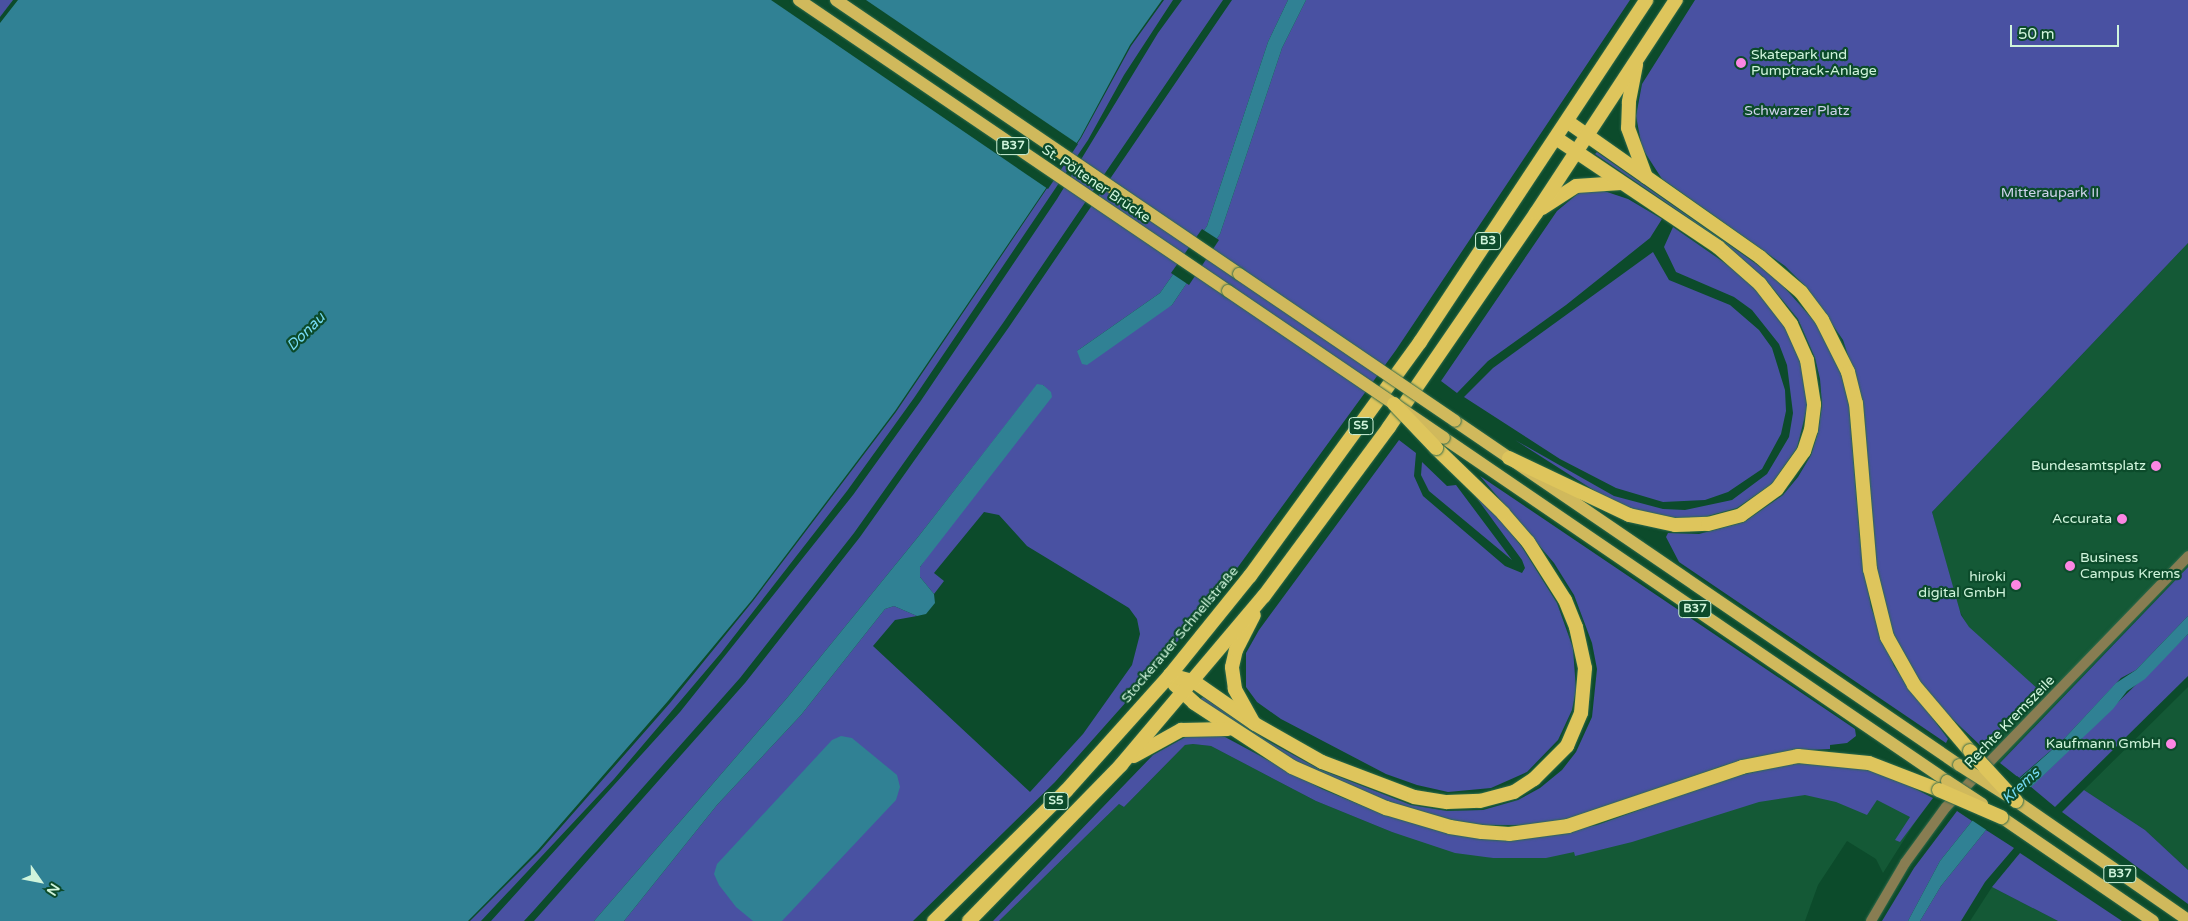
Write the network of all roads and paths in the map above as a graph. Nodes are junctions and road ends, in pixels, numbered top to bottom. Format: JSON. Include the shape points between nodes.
{"nodes":[{"id":1,"x":798,"y":0,"type":"edge"},
{"id":2,"x":836,"y":0,"type":"edge"},
{"id":3,"x":1646,"y":0,"type":"edge"},
{"id":4,"x":1676,"y":0,"type":"edge"},
{"id":5,"x":1638,"y":58,"type":"junction"},
{"id":6,"x":1568,"y":122,"type":"junction"},
{"id":7,"x":1587,"y":135,"type":"junction"},
{"id":8,"x":1557,"y":139,"type":"junction"},
{"id":9,"x":1576,"y":152,"type":"junction"},
{"id":10,"x":1646,"y":178,"type":"junction"},
{"id":11,"x":1622,"y":183,"type":"junction"},
{"id":12,"x":1536,"y":213,"type":"junction"},
{"id":13,"x":1420,"y":342,"type":"joint"},
{"id":14,"x":1439,"y":355,"type":"joint"},
{"id":15,"x":1394,"y":404,"type":"joint"},
{"id":16,"x":1440,"y":443,"type":"junction"},
{"id":17,"x":1509,"y":458,"type":"junction"},
{"id":18,"x":2188,"y":556,"type":"edge"},
{"id":19,"x":1264,"y":596,"type":"junction"},
{"id":20,"x":1170,"y":675,"type":"junction"},
{"id":21,"x":1193,"y":681,"type":"junction"},
{"id":22,"x":1182,"y":694,"type":"junction"},
{"id":23,"x":1255,"y":724,"type":"junction"},
{"id":24,"x":1229,"y":729,"type":"junction"},
{"id":25,"x":1121,"y":764,"type":"junction"},
{"id":26,"x":1943,"y":785,"type":"junction"},
{"id":27,"x":2016,"y":802,"type":"junction"},
{"id":28,"x":2001,"y":817,"type":"joint"},
{"id":29,"x":2188,"y":920,"type":"edge"},
{"id":30,"x":934,"y":921,"type":"edge"},
{"id":31,"x":969,"y":921,"type":"edge"},
{"id":32,"x":1871,"y":921,"type":"edge"},
{"id":33,"x":2153,"y":921,"type":"edge"}],
"edges":[{"from":1,"to":15,"type":"main road","name":"St. Pöltener Brücke","number":"B37","bridge":true},
{"from":2,"to":17,"type":"main road","name":"St. Pöltener Brücke","number":"B37","bridge":true},
{"from":3,"to":6,"type":"highway","number":"B3"},
{"from":4,"to":5,"type":"highway","number":"B3"},
{"from":5,"to":7,"type":"highway","number":"B3"},
{"from":5,"to":10,"type":"highway","via":[[1629,102],[1628,128]]},
{"from":6,"to":7,"type":"highway"},
{"from":6,"to":8,"type":"highway","number":"B3"},
{"from":7,"to":9,"type":"highway","number":"B3"},
{"from":7,"to":10,"type":"highway"},
{"from":8,"to":9,"type":"highway"},
{"from":8,"to":13,"type":"highway","number":"B3"},
{"from":9,"to":11,"type":"highway"},
{"from":9,"to":12,"type":"highway","number":"B3"},
{"from":10,"to":27,"type":"highway","bridge":true,"via":[[1779,272],[1801,292],[1836,344],[1856,404],[1870,569],[1887,637],[1914,685]]},
{"from":11,"to":12,"type":"highway","via":[[1576,186]]},
{"from":11,"to":17,"type":"highway","via":[[1740,264],[1787,318],[1801,343],[1813,380],[1814,404],[1804,451],[1778,489],[1759,504],[1724,521],[1690,526],[1629,515]]},
{"from":12,"to":14,"type":"highway","number":"B3"},
{"from":13,"to":20,"type":"highway","name":"Stockerauer Schnellstraße","number":"S5","via":[[1301,509]]},
{"from":14,"to":19,"type":"highway","number":"S5"},
{"from":15,"to":16,"type":"highway","bridge":true},
{"from":16,"to":23,"type":"highway","via":[[1504,513],[1546,568],[1565,600],[1576,627],[1585,668],[1581,713],[1566,746],[1553,763],[1514,792],[1480,801],[1447,802],[1414,797],[1353,776]]},
{"from":16,"to":26,"type":"main road","number":"B37"},
{"from":17,"to":27,"type":"main road","number":"B37","bridge":true},
{"from":18,"to":32,"type":"street","name":"Rechte Kremszeile","via":[[1946,807],[1905,863]]},
{"from":19,"to":21,"type":"highway","number":"S5"},
{"from":19,"to":23,"type":"highway","via":[[1236,650],[1232,667],[1235,689]]},
{"from":20,"to":21,"type":"highway"},
{"from":20,"to":22,"type":"highway"},
{"from":20,"to":30,"type":"highway","name":"Stockerauer Schnellstraße","number":"S5","via":[[1066,790]]},
{"from":21,"to":22,"type":"highway","number":"S5"},
{"from":21,"to":23,"type":"highway"},
{"from":22,"to":24,"type":"highway"},
{"from":22,"to":25,"type":"highway","number":"S5"},
{"from":24,"to":25,"type":"highway","via":[[1181,730]]},
{"from":24,"to":26,"type":"highway","via":[[1292,767],[1357,798],[1418,819],[1482,832],[1509,834],[1568,826],[1742,767],[1798,756],[1869,763]]},
{"from":25,"to":31,"type":"highway","number":"S5"},
{"from":26,"to":28,"type":"highway","bridge":true},
{"from":27,"to":29,"type":"main road","number":"B37"},
{"from":28,"to":33,"type":"main road","number":"B37"}]}
